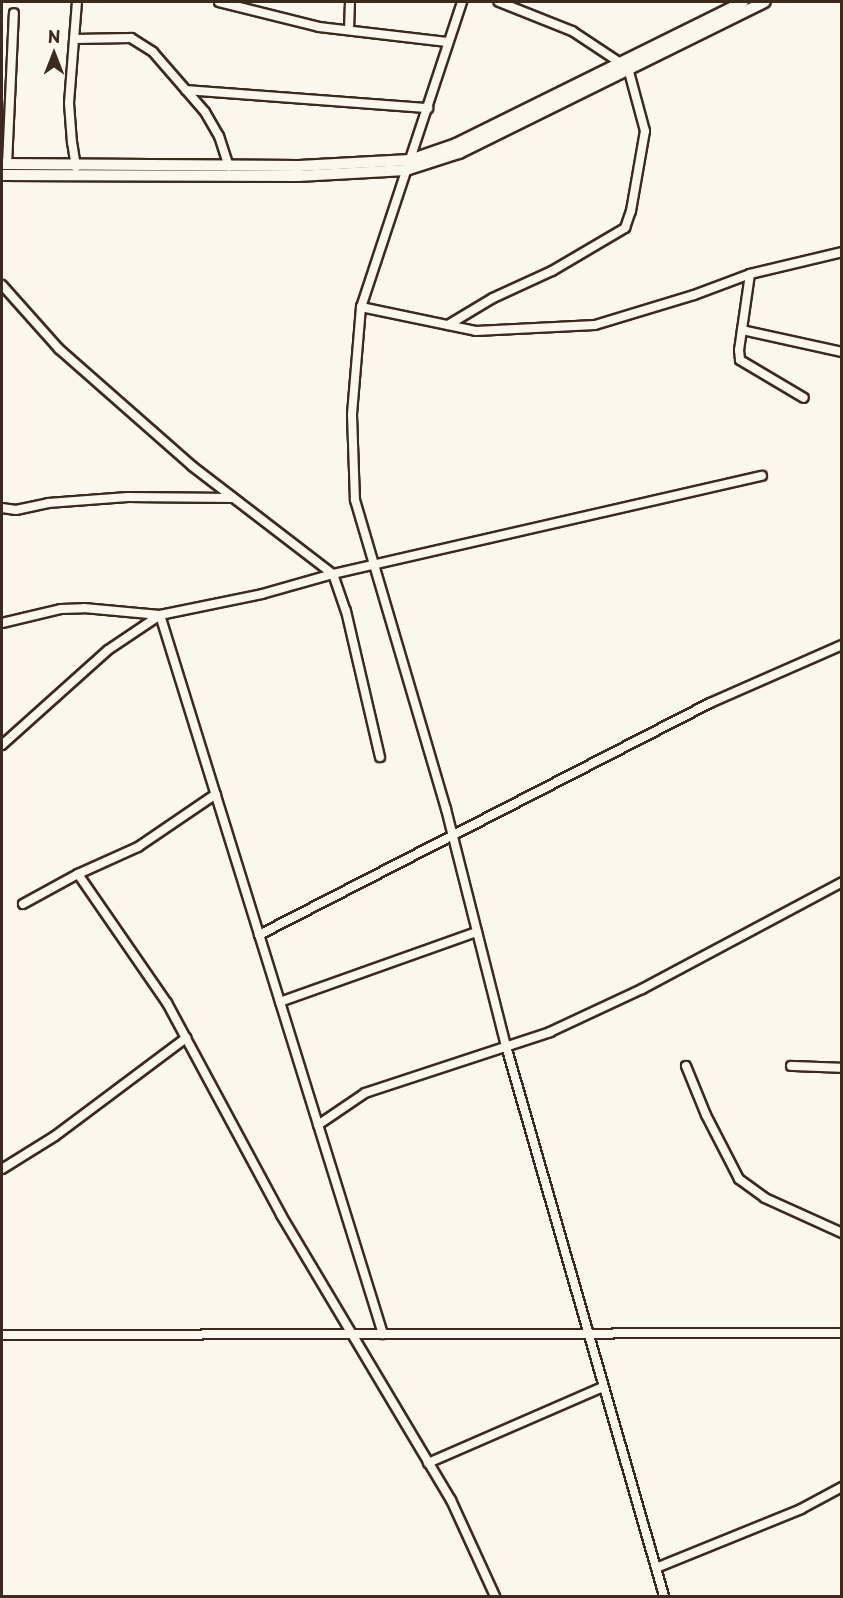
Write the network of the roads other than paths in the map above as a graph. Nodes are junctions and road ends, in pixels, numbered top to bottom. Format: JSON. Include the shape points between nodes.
{"nodes":[{"id":1,"x":77,"y":2,"type":"edge"},
{"id":2,"x":219,"y":2,"type":"edge"},
{"id":3,"x":350,"y":2,"type":"edge"},
{"id":4,"x":462,"y":2,"type":"edge"},
{"id":5,"x":499,"y":2,"type":"edge"},
{"id":6,"x":743,"y":2,"type":"edge"},
{"id":7,"x":765,"y":2,"type":"edge"},
{"id":8,"x":14,"y":13,"type":"dead end"},
{"id":9,"x":349,"y":30,"type":"junction"},
{"id":10,"x":74,"y":39,"type":"junction"},
{"id":11,"x":447,"y":42,"type":"junction"},
{"id":12,"x":624,"y":64,"type":"junction"},
{"id":13,"x":186,"y":90,"type":"junction"},
{"id":14,"x":428,"y":108,"type":"junction"},
{"id":15,"x":408,"y":165,"type":"junction"},
{"id":16,"x":76,"y":166,"type":"junction"},
{"id":17,"x":229,"y":166,"type":"junction"},
{"id":18,"x":4,"y":168,"type":"edge"},
{"id":19,"x":82,"y":177,"type":"junction"},
{"id":20,"x":842,"y":252,"type":"edge"},
{"id":21,"x":750,"y":274,"type":"junction"},
{"id":22,"x":2,"y":285,"type":"edge"},
{"id":23,"x":362,"y":307,"type":"junction"},
{"id":24,"x":448,"y":325,"type":"junction"},
{"id":25,"x":742,"y":330,"type":"junction"},
{"id":26,"x":842,"y":352,"type":"edge"},
{"id":27,"x":804,"y":398,"type":"dead end"},
{"id":28,"x":762,"y":476,"type":"dead end"},
{"id":29,"x":234,"y":498,"type":"junction"},
{"id":30,"x":2,"y":508,"type":"edge"},
{"id":31,"x":376,"y":566,"type":"junction"},
{"id":32,"x":333,"y":574,"type":"junction"},
{"id":33,"x":160,"y":615,"type":"junction"},
{"id":34,"x":2,"y":623,"type":"edge"},
{"id":35,"x":842,"y":645,"type":"edge"},
{"id":36,"x":2,"y":745,"type":"edge"},
{"id":37,"x":380,"y":757,"type":"dead end"},
{"id":38,"x":216,"y":794,"type":"junction"},
{"id":39,"x":453,"y":837,"type":"junction"},
{"id":40,"x":78,"y":874,"type":"junction"},
{"id":41,"x":842,"y":882,"type":"edge"},
{"id":42,"x":23,"y":904,"type":"dead end"},
{"id":43,"x":477,"y":932,"type":"junction"},
{"id":44,"x":259,"y":935,"type":"junction"},
{"id":45,"x":280,"y":1002,"type":"junction"},
{"id":46,"x":186,"y":1038,"type":"junction"},
{"id":47,"x":506,"y":1046,"type":"junction"},
{"id":48,"x":686,"y":1066,"type":"dead end"},
{"id":49,"x":791,"y":1066,"type":"dead end"},
{"id":50,"x":842,"y":1068,"type":"edge"},
{"id":51,"x":318,"y":1125,"type":"junction"},
{"id":52,"x":2,"y":1169,"type":"edge"},
{"id":53,"x":842,"y":1233,"type":"edge"},
{"id":54,"x":842,"y":1333,"type":"edge"},
{"id":55,"x":350,"y":1334,"type":"junction"},
{"id":56,"x":383,"y":1334,"type":"junction"},
{"id":57,"x":588,"y":1334,"type":"junction"},
{"id":58,"x":2,"y":1335,"type":"edge"},
{"id":59,"x":603,"y":1387,"type":"junction"},
{"id":60,"x":428,"y":1463,"type":"junction"},
{"id":61,"x":842,"y":1487,"type":"edge"},
{"id":62,"x":656,"y":1568,"type":"junction"},
{"id":63,"x":495,"y":1596,"type":"edge"},
{"id":64,"x":664,"y":1596,"type":"edge"}],
"edges":[{"from":1,"to":10,"type":"street"},
{"from":2,"to":9,"type":"street","via":[[319,27]]},
{"from":3,"to":9,"type":"street"},
{"from":4,"to":11,"type":"street"},
{"from":5,"to":12,"type":"street","via":[[572,31]]},
{"from":6,"to":12,"type":"main road"},
{"from":7,"to":12,"type":"main road"},
{"from":8,"to":18,"type":"street"},
{"from":9,"to":11,"type":"street"},
{"from":10,"to":13,"type":"street","via":[[130,38],[153,52]]},
{"from":10,"to":16,"type":"street","via":[[69,103]]},
{"from":11,"to":14,"type":"street"},
{"from":12,"to":15,"type":"main road"},
{"from":12,"to":24,"type":"street","via":[[645,131],[625,228]]},
{"from":13,"to":14,"type":"street"},
{"from":13,"to":17,"type":"street","via":[[219,136]]},
{"from":14,"to":15,"type":"street"},
{"from":15,"to":17,"type":"main road"},
{"from":15,"to":19,"type":"main road","via":[[297,176]]},
{"from":15,"to":23,"type":"street"},
{"from":16,"to":17,"type":"main road"},
{"from":16,"to":18,"type":"main road"},
{"from":16,"to":19,"type":"street"},
{"from":18,"to":19,"type":"main road"},
{"from":20,"to":21,"type":"street"},
{"from":21,"to":24,"type":"street","via":[[595,325],[476,331]]},
{"from":21,"to":25,"type":"street"},
{"from":22,"to":29,"type":"street","via":[[58,349]]},
{"from":23,"to":24,"type":"street"},
{"from":23,"to":31,"type":"street","via":[[352,461],[355,500]]},
{"from":25,"to":26,"type":"street"},
{"from":25,"to":27,"type":"street","via":[[740,360]]},
{"from":28,"to":31,"type":"street"},
{"from":29,"to":30,"type":"street","via":[[128,497],[48,503],[16,510]]},
{"from":29,"to":32,"type":"street"},
{"from":31,"to":32,"type":"street"},
{"from":31,"to":39,"type":"street"},
{"from":32,"to":33,"type":"street","via":[[272,592]]},
{"from":32,"to":37,"type":"street","via":[[346,611]]},
{"from":33,"to":34,"type":"street","via":[[72,609]]},
{"from":33,"to":36,"type":"street","via":[[108,650]]},
{"from":33,"to":38,"type":"street"},
{"from":35,"to":39,"type":"street","via":[[710,703]]},
{"from":38,"to":40,"type":"street","via":[[138,847]]},
{"from":38,"to":44,"type":"street"},
{"from":39,"to":43,"type":"street"},
{"from":39,"to":44,"type":"street"},
{"from":40,"to":42,"type":"street"},
{"from":40,"to":46,"type":"street"},
{"from":41,"to":47,"type":"street","via":[[632,994],[550,1032]]},
{"from":43,"to":45,"type":"street"},
{"from":43,"to":47,"type":"street"},
{"from":44,"to":45,"type":"street"},
{"from":45,"to":51,"type":"street"},
{"from":46,"to":52,"type":"street","via":[[55,1136]]},
{"from":46,"to":55,"type":"street"},
{"from":47,"to":51,"type":"street","via":[[365,1093]]},
{"from":47,"to":57,"type":"street"},
{"from":48,"to":53,"type":"street","via":[[739,1179],[765,1198]]},
{"from":49,"to":50,"type":"street"},
{"from":51,"to":56,"type":"street"},
{"from":54,"to":57,"type":"street"},
{"from":55,"to":56,"type":"street"},
{"from":55,"to":58,"type":"street"},
{"from":55,"to":60,"type":"street"},
{"from":56,"to":57,"type":"street"},
{"from":57,"to":59,"type":"street"},
{"from":59,"to":60,"type":"street"},
{"from":59,"to":62,"type":"street"},
{"from":60,"to":63,"type":"street","via":[[451,1500]]},
{"from":61,"to":62,"type":"street","via":[[801,1509]]},
{"from":62,"to":64,"type":"street"}]}
